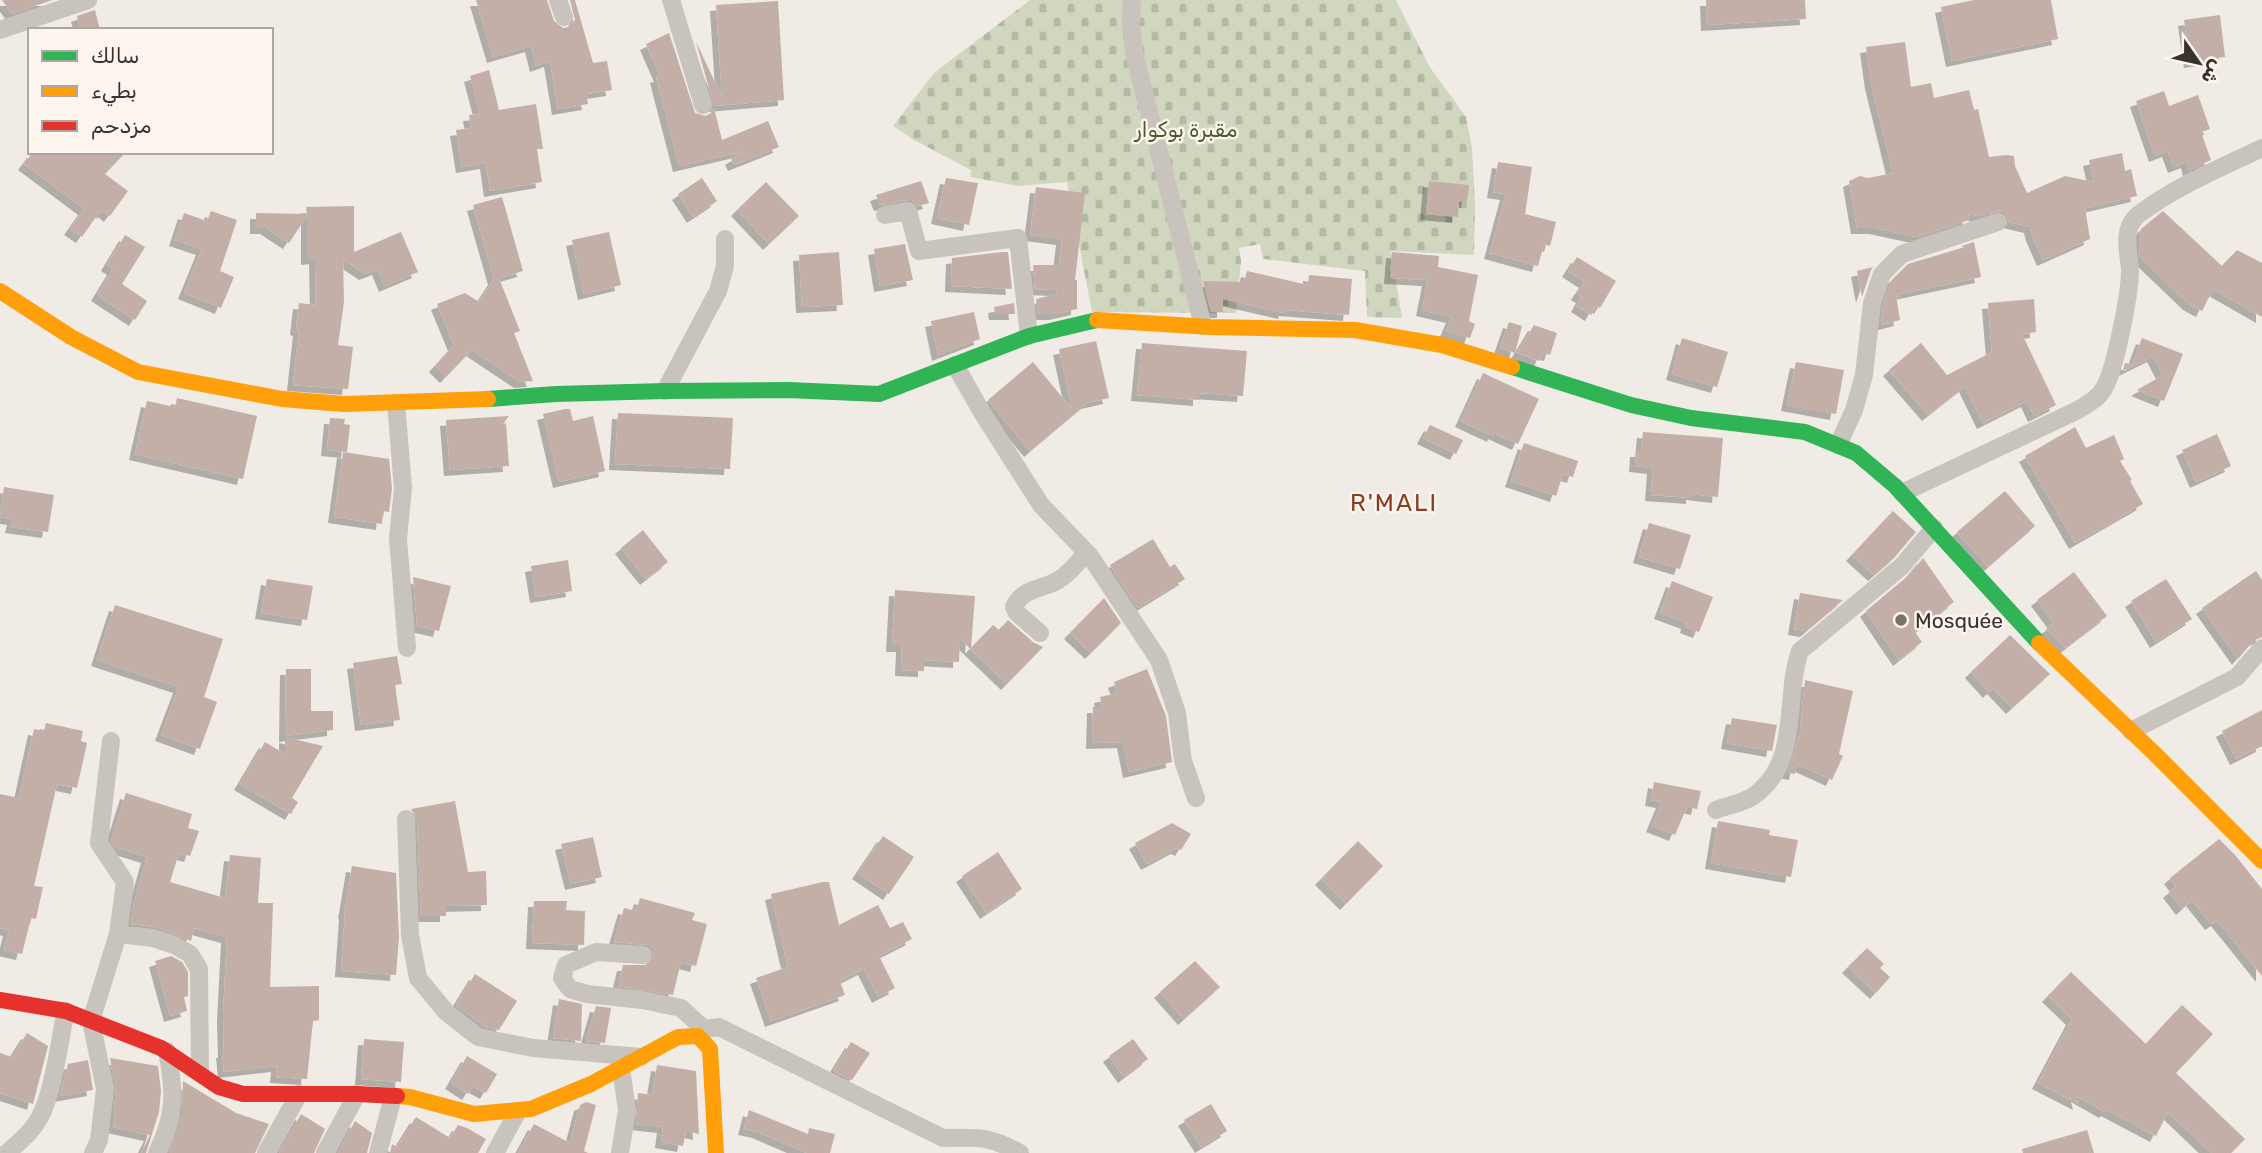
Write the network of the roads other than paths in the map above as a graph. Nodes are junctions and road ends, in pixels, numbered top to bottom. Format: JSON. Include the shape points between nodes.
{"nodes":[{"id":1,"x":88,"y":0,"type":"edge"},
{"id":2,"x":671,"y":0,"type":"edge"},
{"id":3,"x":1132,"y":0,"type":"edge"},
{"id":4,"x":0,"y":30,"type":"edge"},
{"id":5,"x":703,"y":104,"type":"dead end"},
{"id":6,"x":2262,"y":148,"type":"edge"},
{"id":7,"x":885,"y":215,"type":"dead end"},
{"id":8,"x":1998,"y":222,"type":"dead end"},
{"id":9,"x":725,"y":239,"type":"dead end"},
{"id":10,"x":0,"y":291,"type":"edge"},
{"id":11,"x":1203,"y":326,"type":"junction"},
{"id":12,"x":1029,"y":336,"type":"junction"},
{"id":13,"x":955,"y":365,"type":"junction"},
{"id":14,"x":665,"y":391,"type":"junction"},
{"id":15,"x":396,"y":403,"type":"junction"},
{"id":16,"x":1838,"y":445,"type":"junction"},
{"id":17,"x":1902,"y":493,"type":"junction"},
{"id":18,"x":1934,"y":528,"type":"junction"},
{"id":19,"x":1086,"y":552,"type":"junction"},
{"id":20,"x":1040,"y":633,"type":"dead end"},
{"id":21,"x":407,"y":648,"type":"dead end"},
{"id":22,"x":2262,"y":648,"type":"edge"},
{"id":23,"x":2131,"y":731,"type":"junction"},
{"id":24,"x":111,"y":741,"type":"dead end"},
{"id":25,"x":1196,"y":798,"type":"dead end"},
{"id":26,"x":1716,"y":810,"type":"dead end"},
{"id":27,"x":406,"y":819,"type":"dead end"},
{"id":28,"x":2262,"y":860,"type":"edge"},
{"id":29,"x":118,"y":934,"type":"junction"},
{"id":30,"x":643,"y":955,"type":"dead end"},
{"id":31,"x":0,"y":1000,"type":"edge"},
{"id":32,"x":66,"y":1011,"type":"junction"},
{"id":33,"x":91,"y":1021,"type":"junction"},
{"id":34,"x":701,"y":1033,"type":"junction"},
{"id":35,"x":167,"y":1051,"type":"junction"},
{"id":36,"x":641,"y":1057,"type":"junction"},
{"id":37,"x":621,"y":1068,"type":"junction"},
{"id":38,"x":200,"y":1073,"type":"junction"},
{"id":39,"x":299,"y":1094,"type":"junction"},
{"id":40,"x":357,"y":1094,"type":"junction"},
{"id":41,"x":393,"y":1097,"type":"junction"},
{"id":42,"x":518,"y":1111,"type":"junction"},
{"id":43,"x":941,"y":1146,"type":"edge"},
{"id":44,"x":3,"y":1153,"type":"edge"},
{"id":45,"x":93,"y":1153,"type":"edge"},
{"id":46,"x":157,"y":1153,"type":"edge"},
{"id":47,"x":266,"y":1153,"type":"edge"},
{"id":48,"x":325,"y":1153,"type":"edge"},
{"id":49,"x":378,"y":1153,"type":"edge"},
{"id":50,"x":495,"y":1153,"type":"edge"},
{"id":51,"x":620,"y":1153,"type":"edge"},
{"id":52,"x":716,"y":1153,"type":"edge"},
{"id":53,"x":1020,"y":1153,"type":"edge"}],
"edges":[{"from":1,"to":4,"type":"street"},
{"from":2,"to":5,"type":"street"},
{"from":3,"to":11,"type":"street","via":[[1135,57]]},
{"from":6,"to":17,"type":"street","via":[[2168,194],[2135,217],[2127,234],[2127,302],[2111,374],[2096,398]]},
{"from":7,"to":12,"type":"street","via":[[908,211],[919,251],[1018,238]]},
{"from":8,"to":16,"type":"street","via":[[1902,254],[1882,274],[1872,303],[1864,375]]},
{"from":9,"to":14,"type":"street","via":[[725,266],[718,291]]},
{"from":10,"to":15,"type":"street","via":[[71,337],[138,372],[282,399]]},
{"from":11,"to":12,"type":"street","via":[[1094,320]]},
{"from":11,"to":16,"type":"street","via":[[1355,330],[1442,345],[1631,405],[1691,418],[1805,432]]},
{"from":12,"to":13,"type":"street"},
{"from":13,"to":14,"type":"street","via":[[879,394]]},
{"from":13,"to":19,"type":"street","via":[[1041,505]]},
{"from":14,"to":15,"type":"street"},
{"from":15,"to":21,"type":"street","via":[[403,488],[398,539]]},
{"from":16,"to":17,"type":"street","via":[[1856,453]]},
{"from":17,"to":18,"type":"street"},
{"from":18,"to":23,"type":"street","via":[[2031,635]]},
{"from":18,"to":26,"type":"street","via":[[1902,566],[1800,651],[1782,761],[1751,798]]},
{"from":19,"to":20,"type":"street","via":[[1056,582],[1018,598],[1017,613]]},
{"from":19,"to":25,"type":"street","via":[[1159,660],[1177,713],[1183,761]]},
{"from":22,"to":23,"type":"street","via":[[2237,677]]},
{"from":23,"to":28,"type":"street"},
{"from":24,"to":29,"type":"street","via":[[99,843],[125,882]]},
{"from":27,"to":36,"type":"street","via":[[410,935],[418,978],[446,1012],[478,1037],[533,1048]]},
{"from":29,"to":33,"type":"street"},
{"from":29,"to":38,"type":"street","via":[[174,944],[190,954],[199,969]]},
{"from":30,"to":34,"type":"street","via":[[596,952],[566,965],[562,978],[570,989],[587,994],[681,1008]]},
{"from":31,"to":32,"type":"street"},
{"from":32,"to":33,"type":"street"},
{"from":32,"to":44,"type":"street","via":[[39,1118],[29,1133]]},
{"from":33,"to":35,"type":"street"},
{"from":33,"to":45,"type":"street","via":[[105,1089],[99,1140]]},
{"from":34,"to":36,"type":"street","via":[[678,1037]]},
{"from":34,"to":43,"type":"street","via":[[719,1027],[733,1032]]},
{"from":34,"to":52,"type":"street","via":[[710,1049]]},
{"from":35,"to":38,"type":"street"},
{"from":35,"to":46,"type":"street","via":[[173,1110]]},
{"from":36,"to":37,"type":"street"},
{"from":37,"to":42,"type":"street"},
{"from":37,"to":51,"type":"street","via":[[627,1110]]},
{"from":38,"to":39,"type":"street","via":[[219,1087],[243,1094]]},
{"from":39,"to":40,"type":"street"},
{"from":39,"to":47,"type":"street"},
{"from":40,"to":41,"type":"street"},
{"from":40,"to":48,"type":"street"},
{"from":41,"to":42,"type":"street","via":[[411,1097],[474,1114]]},
{"from":41,"to":49,"type":"street"},
{"from":42,"to":50,"type":"street"},
{"from":43,"to":53,"type":"street","via":[[977,1138],[998,1141]]}]}
